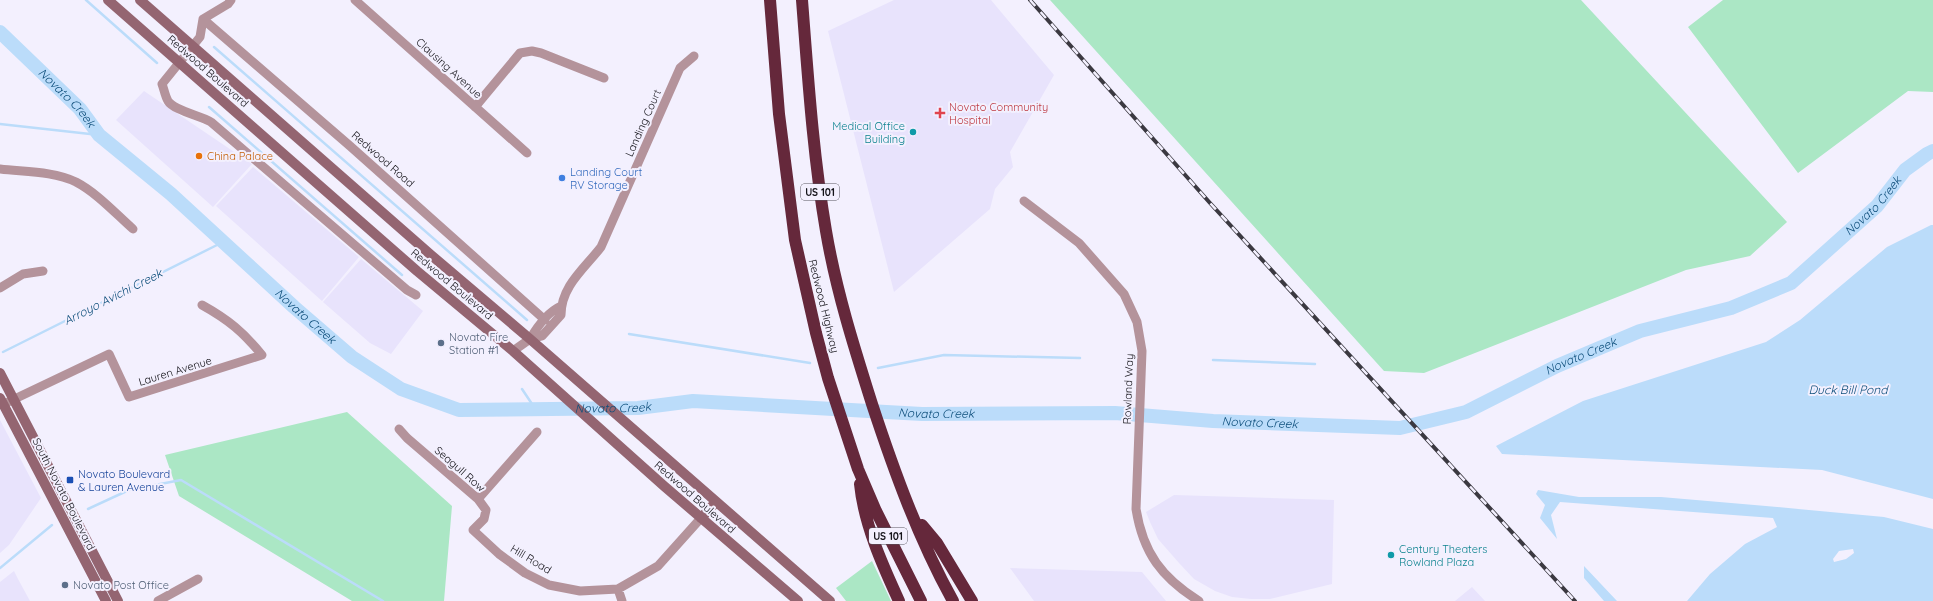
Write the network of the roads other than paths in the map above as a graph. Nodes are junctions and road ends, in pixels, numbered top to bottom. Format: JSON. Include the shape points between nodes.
{"nodes":[{"id":1,"x":108,"y":0,"type":"edge"},
{"id":2,"x":140,"y":0,"type":"edge"},
{"id":3,"x":231,"y":0,"type":"edge"},
{"id":4,"x":355,"y":0,"type":"edge"},
{"id":5,"x":770,"y":0,"type":"edge"},
{"id":6,"x":802,"y":0,"type":"edge"},
{"id":7,"x":203,"y":19,"type":"junction"},
{"id":8,"x":193,"y":46,"type":"junction"},
{"id":9,"x":694,"y":56,"type":"dead end"},
{"id":10,"x":180,"y":63,"type":"junction"},
{"id":11,"x":604,"y":78,"type":"dead end"},
{"id":12,"x":475,"y":107,"type":"junction"},
{"id":13,"x":527,"y":153,"type":"dead end"},
{"id":14,"x":0,"y":169,"type":"edge"},
{"id":15,"x":1024,"y":201,"type":"dead end"},
{"id":16,"x":133,"y":229,"type":"dead end"},
{"id":17,"x":43,"y":271,"type":"dead end"},
{"id":18,"x":0,"y":288,"type":"edge"},
{"id":19,"x":416,"y":295,"type":"dead end"},
{"id":20,"x":202,"y":305,"type":"dead end"},
{"id":21,"x":561,"y":306,"type":"junction"},
{"id":22,"x":545,"y":320,"type":"junction"},
{"id":23,"x":530,"y":339,"type":"junction"},
{"id":24,"x":513,"y":351,"type":"junction"},
{"id":25,"x":0,"y":373,"type":"edge"},
{"id":26,"x":14,"y":399,"type":"junction"},
{"id":27,"x":2,"y":401,"type":"edge"},
{"id":28,"x":399,"y":429,"type":"dead end"},
{"id":29,"x":537,"y":432,"type":"dead end"},
{"id":30,"x":858,"y":469,"type":"junction"},
{"id":31,"x":478,"y":499,"type":"junction"},
{"id":32,"x":716,"y":502,"type":"junction"},
{"id":33,"x":912,"y":512,"type":"junction"},
{"id":34,"x":701,"y":518,"type":"junction"},
{"id":35,"x":473,"y":530,"type":"joint"},
{"id":36,"x":198,"y":579,"type":"dead end"},
{"id":37,"x":618,"y":588,"type":"junction"},
{"id":38,"x":106,"y":601,"type":"edge"},
{"id":39,"x":118,"y":601,"type":"edge"},
{"id":40,"x":158,"y":601,"type":"edge"},
{"id":41,"x":622,"y":601,"type":"edge"},
{"id":42,"x":798,"y":601,"type":"edge"},
{"id":43,"x":830,"y":601,"type":"edge"},
{"id":44,"x":899,"y":601,"type":"edge"},
{"id":45,"x":920,"y":601,"type":"edge"},
{"id":46,"x":953,"y":601,"type":"edge"},
{"id":47,"x":972,"y":601,"type":"edge"},
{"id":48,"x":1199,"y":601,"type":"edge"}],
"edges":[{"from":1,"to":10,"type":"main road","name":"Redwood Boulevard"},
{"from":2,"to":8,"type":"main road","name":"Redwood Boulevard"},
{"from":3,"to":7,"type":"street"},
{"from":4,"to":12,"type":"street","name":"Clausing Avenue"},
{"from":5,"to":30,"type":"highway","name":"Redwood Highway","number":"US 101","via":[[795,240],[828,378]]},
{"from":6,"to":33,"type":"highway","name":"Redwood Highway","number":"US 101","via":[[817,170],[826,232],[837,283],[864,379],[886,447]]},
{"from":7,"to":8,"type":"street","via":[[200,37]]},
{"from":7,"to":22,"type":"street","name":"Redwood Road"},
{"from":8,"to":10,"type":"street"},
{"from":8,"to":23,"type":"main road","name":"Redwood Boulevard"},
{"from":9,"to":21,"type":"street","name":"Landing Court","via":[[680,68],[601,247],[589,263],[575,275]]},
{"from":10,"to":19,"type":"street","via":[[162,84],[170,104],[211,122]]},
{"from":10,"to":24,"type":"main road","name":"Redwood Boulevard","via":[[417,271]]},
{"from":11,"to":12,"type":"street","via":[[541,53],[520,52]]},
{"from":12,"to":13,"type":"street","name":"Clausing Avenue"},
{"from":14,"to":16,"type":"street","via":[[57,176],[76,182]]},
{"from":15,"to":48,"type":"street","name":"Rowland Way","via":[[1079,243],[1124,294],[1132,308],[1139,329],[1142,351],[1136,509],[1139,527],[1150,556],[1161,570]]},
{"from":17,"to":18,"type":"street","via":[[23,274]]},
{"from":20,"to":26,"type":"street","name":"Lauren Avenue","via":[[225,318],[244,334],[262,355],[129,397],[109,354]]},
{"from":21,"to":22,"type":"street","name":"Landing Court","via":[[554,309]]},
{"from":21,"to":23,"type":"street","name":"Landing Court","via":[[561,315],[550,328],[542,336]]},
{"from":22,"to":23,"type":"street","name":"Landing Court","via":[[536,328]]},
{"from":23,"to":24,"type":"street","name":"Landing Court"},
{"from":23,"to":32,"type":"main road","name":"Redwood Boulevard"},
{"from":24,"to":34,"type":"main road","name":"Redwood Boulevard"},
{"from":25,"to":26,"type":"main road","name":"South Novato Boulevard"},
{"from":26,"to":27,"type":"street","name":"Lauren Avenue"},
{"from":26,"to":39,"type":"main road","name":"South Novato Boulevard"},
{"from":27,"to":38,"type":"main road","name":"South Novato Boulevard"},
{"from":28,"to":31,"type":"street","name":"Seagull Row"},
{"from":29,"to":31,"type":"street"},
{"from":30,"to":44,"type":"highway","via":[[862,505]]},
{"from":30,"to":45,"type":"highway","name":"Redwood Highway","number":"US 101"},
{"from":31,"to":35,"type":"street","name":"Seagull Row","via":[[486,510],[484,519]]},
{"from":32,"to":34,"type":"main road"},
{"from":32,"to":43,"type":"main road","name":"Redwood Boulevard"},
{"from":33,"to":46,"type":"highway","name":"Redwood Highway","number":"US 101"},
{"from":33,"to":47,"type":"highway","via":[[937,543]]},
{"from":34,"to":37,"type":"street","name":"Hill Road","via":[[658,566]]},
{"from":34,"to":42,"type":"main road","name":"Redwood Boulevard"},
{"from":35,"to":37,"type":"street","name":"Hill Road","via":[[499,554],[550,585],[580,591]]},
{"from":36,"to":40,"type":"street"},
{"from":37,"to":41,"type":"street"}]}
